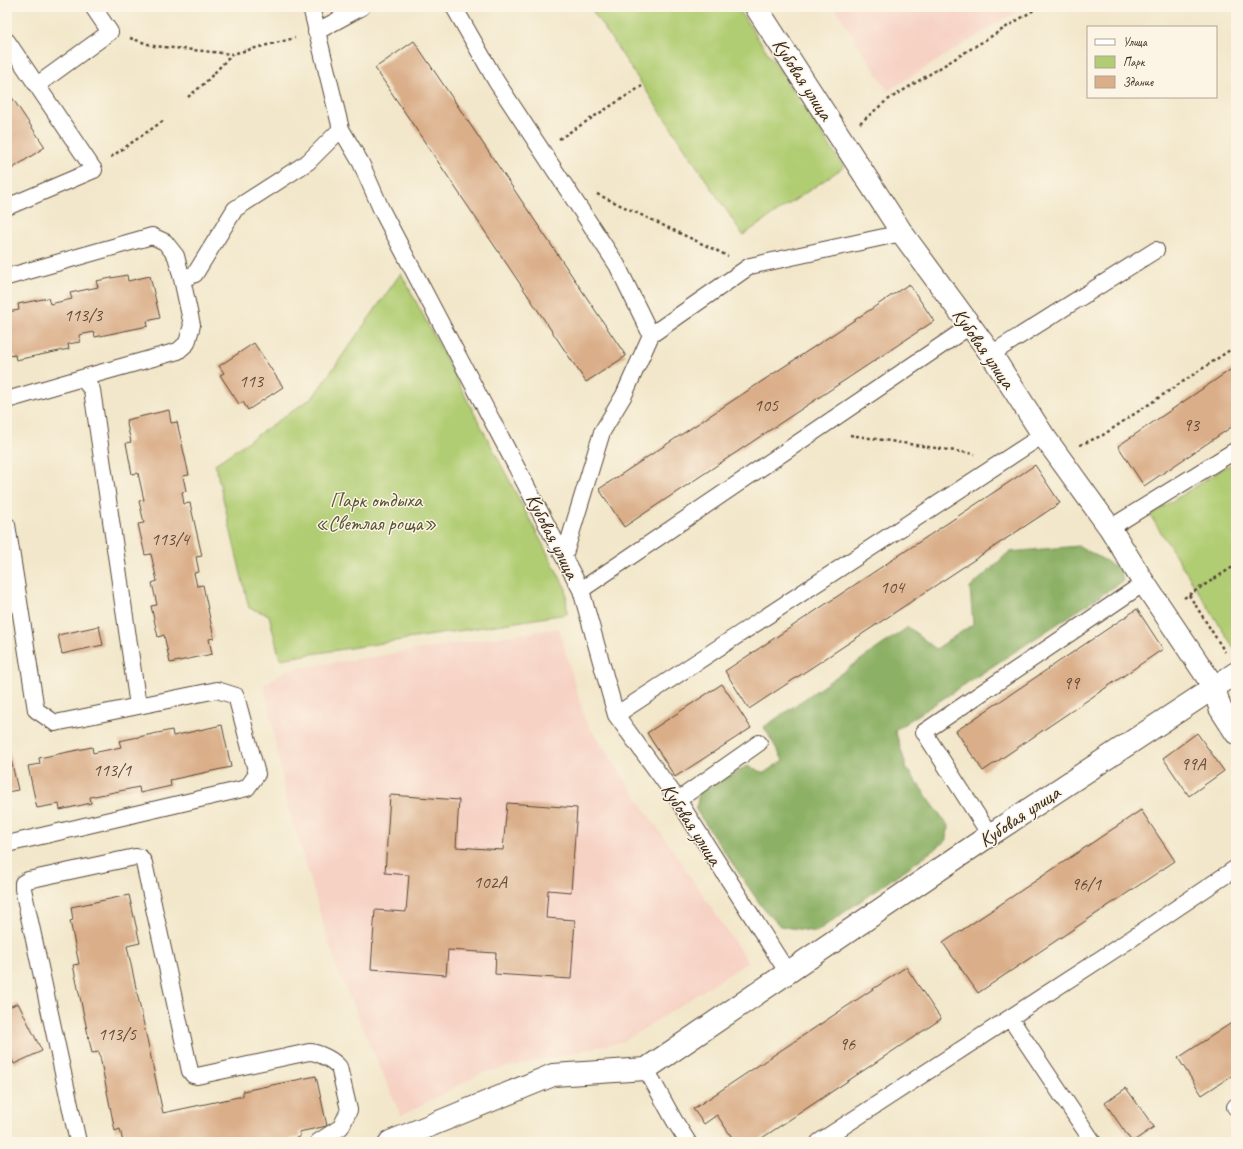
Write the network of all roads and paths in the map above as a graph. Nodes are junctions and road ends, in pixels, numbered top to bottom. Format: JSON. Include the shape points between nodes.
{"nodes":[{"id":1,"x":93,"y":7,"type":"edge"},
{"id":2,"x":311,"y":7,"type":"edge"},
{"id":3,"x":362,"y":7,"type":"edge"},
{"id":4,"x":454,"y":7,"type":"edge"},
{"id":5,"x":756,"y":7,"type":"edge"},
{"id":6,"x":1039,"y":7,"type":"edge"},
{"id":7,"x":110,"y":32,"type":"junction"},
{"id":8,"x":316,"y":32,"type":"junction"},
{"id":9,"x":7,"y":41,"type":"edge"},
{"id":10,"x":232,"y":54,"type":"junction"},
{"id":11,"x":37,"y":84,"type":"junction"},
{"id":12,"x":642,"y":86,"type":"dead end"},
{"id":13,"x":188,"y":97,"type":"dead end"},
{"id":14,"x":163,"y":121,"type":"dead end"},
{"id":15,"x":341,"y":128,"type":"junction"},
{"id":16,"x":841,"y":138,"type":"junction"},
{"id":17,"x":541,"y":150,"type":"junction"},
{"id":18,"x":94,"y":170,"type":"junction"},
{"id":19,"x":593,"y":192,"type":"dead end"},
{"id":20,"x":7,"y":207,"type":"edge"},
{"id":21,"x":902,"y":233,"type":"junction"},
{"id":22,"x":1156,"y":250,"type":"dead end"},
{"id":23,"x":750,"y":266,"type":"junction"},
{"id":24,"x":7,"y":277,"type":"edge"},
{"id":25,"x":182,"y":279,"type":"junction"},
{"id":26,"x":970,"y":326,"type":"junction"},
{"id":27,"x":651,"y":336,"type":"junction"},
{"id":28,"x":1236,"y":346,"type":"edge"},
{"id":29,"x":991,"y":354,"type":"junction"},
{"id":30,"x":82,"y":378,"type":"junction"},
{"id":31,"x":7,"y":400,"type":"edge"},
{"id":32,"x":818,"y":430,"type":"junction"},
{"id":33,"x":1045,"y":438,"type":"junction"},
{"id":34,"x":1236,"y":450,"type":"edge"},
{"id":35,"x":1007,"y":458,"type":"junction"},
{"id":36,"x":7,"y":525,"type":"edge"},
{"id":37,"x":1110,"y":528,"type":"junction"},
{"id":38,"x":564,"y":557,"type":"junction"},
{"id":39,"x":1236,"y":565,"type":"edge"},
{"id":40,"x":1232,"y":567,"type":"junction"},
{"id":41,"x":1236,"y":572,"type":"edge"},
{"id":42,"x":1144,"y":583,"type":"junction"},
{"id":43,"x":581,"y":590,"type":"junction"},
{"id":44,"x":1189,"y":595,"type":"junction"},
{"id":45,"x":1164,"y":611,"type":"junction"},
{"id":46,"x":1232,"y":665,"type":"edge"},
{"id":47,"x":1214,"y":687,"type":"junction"},
{"id":48,"x":138,"y":706,"type":"junction"},
{"id":49,"x":616,"y":715,"type":"junction"},
{"id":50,"x":1236,"y":733,"type":"edge"},
{"id":51,"x":758,"y":743,"type":"dead end"},
{"id":52,"x":678,"y":800,"type":"junction"},
{"id":53,"x":990,"y":835,"type":"junction"},
{"id":54,"x":7,"y":844,"type":"edge"},
{"id":55,"x":1236,"y":868,"type":"edge"},
{"id":56,"x":788,"y":973,"type":"junction"},
{"id":57,"x":1010,"y":1018,"type":"junction"},
{"id":58,"x":646,"y":1069,"type":"junction"},
{"id":59,"x":78,"y":1142,"type":"edge"},
{"id":60,"x":318,"y":1142,"type":"edge"},
{"id":61,"x":390,"y":1142,"type":"edge"},
{"id":62,"x":688,"y":1142,"type":"edge"},
{"id":63,"x":819,"y":1142,"type":"edge"},
{"id":64,"x":1093,"y":1142,"type":"edge"}],
"edges":[{"from":1,"to":7,"type":"lane"},
{"from":2,"to":8,"type":"lane","name":"Кубовая улица"},
{"from":3,"to":8,"type":"lane"},
{"from":4,"to":17,"type":"lane","via":[[496,81]]},
{"from":5,"to":16,"type":"street","name":"Кубовая улица"},
{"from":6,"to":16,"type":"path","via":[[886,101]]},
{"from":7,"to":10,"type":"path","via":[[154,46]]},
{"from":7,"to":11,"type":"lane"},
{"from":8,"to":10,"type":"path"},
{"from":8,"to":15,"type":"lane","name":"Кубовая улица"},
{"from":9,"to":11,"type":"lane"},
{"from":10,"to":13,"type":"path"},
{"from":11,"to":18,"type":"lane"},
{"from":12,"to":17,"type":"path"},
{"from":14,"to":18,"type":"path"},
{"from":15,"to":25,"type":"lane","via":[[308,162],[235,209],[195,274]]},
{"from":15,"to":38,"type":"lane","name":"Кубовая улица","via":[[361,162],[382,212]]},
{"from":16,"to":21,"type":"street","name":"Кубовая улица"},
{"from":17,"to":27,"type":"lane","via":[[617,265]]},
{"from":18,"to":20,"type":"lane"},
{"from":19,"to":23,"type":"path"},
{"from":21,"to":23,"type":"lane"},
{"from":21,"to":26,"type":"street","name":"Кубовая улица"},
{"from":22,"to":29,"type":"lane"},
{"from":23,"to":27,"type":"lane"},
{"from":24,"to":25,"type":"lane","via":[[152,236],[165,242],[176,256]]},
{"from":25,"to":30,"type":"lane","via":[[192,326],[187,343],[178,351]]},
{"from":26,"to":29,"type":"street","name":"Кубовая улица"},
{"from":26,"to":32,"type":"lane"},
{"from":27,"to":38,"type":"lane","via":[[624,395],[602,432]]},
{"from":28,"to":33,"type":"path","via":[[1103,435],[1081,445]]},
{"from":29,"to":33,"type":"street","name":"Кубовая улица"},
{"from":30,"to":31,"type":"lane"},
{"from":30,"to":48,"type":"lane","via":[[92,390]]},
{"from":32,"to":35,"type":"path"},
{"from":32,"to":43,"type":"lane"},
{"from":33,"to":35,"type":"lane"},
{"from":33,"to":37,"type":"street","name":"Кубовая улица"},
{"from":34,"to":37,"type":"lane"},
{"from":35,"to":49,"type":"lane"},
{"from":36,"to":48,"type":"lane","via":[[36,710],[56,723]]},
{"from":37,"to":42,"type":"street","name":"Кубовая улица"},
{"from":38,"to":43,"type":"lane","name":"Кубовая улица"},
{"from":39,"to":40,"type":"path"},
{"from":40,"to":41,"type":"path"},
{"from":40,"to":44,"type":"path"},
{"from":42,"to":45,"type":"street","name":"Кубовая улица"},
{"from":42,"to":53,"type":"lane","via":[[924,732]]},
{"from":43,"to":49,"type":"lane","name":"Кубовая улица"},
{"from":44,"to":45,"type":"path"},
{"from":44,"to":46,"type":"path"},
{"from":45,"to":47,"type":"street","name":"Кубовая улица"},
{"from":46,"to":47,"type":"street","name":"Кубовая улица"},
{"from":47,"to":50,"type":"street","via":[[1220,708]]},
{"from":47,"to":53,"type":"street","name":"Кубовая улица"},
{"from":48,"to":54,"type":"lane","via":[[217,690],[236,696],[257,774],[247,788]]},
{"from":49,"to":52,"type":"lane","name":"Кубовая улица"},
{"from":51,"to":52,"type":"lane"},
{"from":52,"to":56,"type":"lane","name":"Кубовая улица"},
{"from":53,"to":56,"type":"street","name":"Кубовая улица"},
{"from":55,"to":57,"type":"lane"},
{"from":56,"to":58,"type":"street"},
{"from":57,"to":63,"type":"lane"},
{"from":57,"to":64,"type":"lane"},
{"from":58,"to":61,"type":"street","via":[[553,1075]]},
{"from":58,"to":62,"type":"lane"},
{"from":59,"to":60,"type":"lane","via":[[23,883],[135,857],[141,858],[144,863],[190,1071],[197,1076],[309,1052],[319,1054],[339,1067],[349,1110],[341,1127]]}]}
